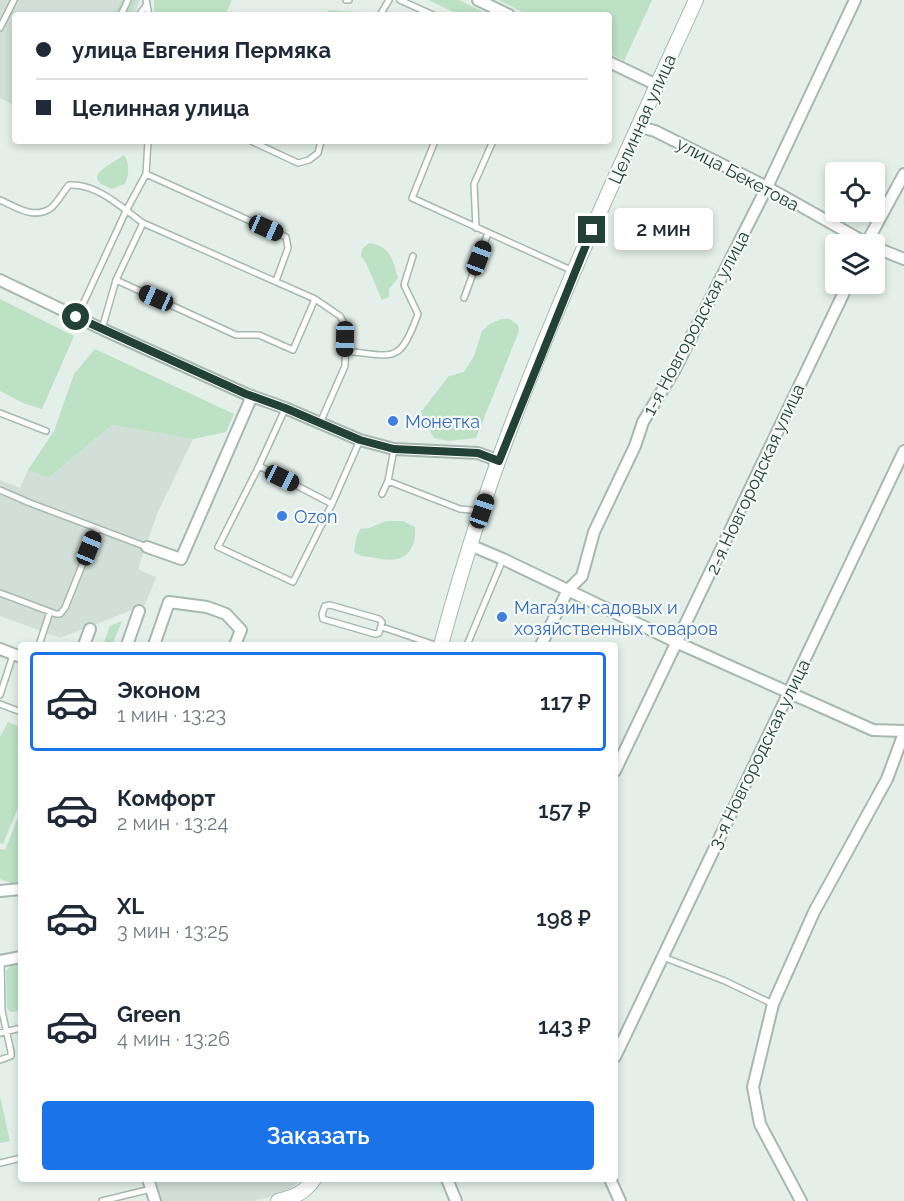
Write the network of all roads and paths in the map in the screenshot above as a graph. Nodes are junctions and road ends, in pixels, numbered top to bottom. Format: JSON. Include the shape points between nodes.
{"nodes":[{"id":1,"x":14,"y":0,"type":"edge"},
{"id":2,"x":400,"y":0,"type":"edge"},
{"id":3,"x":478,"y":0,"type":"edge"},
{"id":4,"x":696,"y":0,"type":"edge"},
{"id":5,"x":855,"y":0,"type":"edge"},
{"id":6,"x":426,"y":12,"type":"edge"},
{"id":7,"x":503,"y":12,"type":"edge"},
{"id":8,"x":0,"y":28,"type":"edge"},
{"id":9,"x":612,"y":63,"type":"edge"},
{"id":10,"x":657,"y":85,"type":"junction"},
{"id":11,"x":638,"y":126,"type":"junction"},
{"id":12,"x":148,"y":144,"type":"edge"},
{"id":13,"x":258,"y":144,"type":"edge"},
{"id":14,"x":320,"y":144,"type":"edge"},
{"id":15,"x":434,"y":144,"type":"edge"},
{"id":16,"x":492,"y":144,"type":"edge"},
{"id":17,"x":146,"y":174,"type":"junction"},
{"id":18,"x":904,"y":174,"type":"edge"},
{"id":19,"x":767,"y":187,"type":"junction"},
{"id":20,"x":0,"y":200,"type":"edge"},
{"id":21,"x":126,"y":211,"type":"junction"},
{"id":22,"x":143,"y":223,"type":"junction"},
{"id":23,"x":476,"y":228,"type":"junction"},
{"id":24,"x":488,"y":233,"type":"junction"},
{"id":25,"x":849,"y":234,"type":"edge"},
{"id":26,"x":872,"y":234,"type":"edge"},
{"id":27,"x":885,"y":251,"type":"edge"},
{"id":28,"x":413,"y":256,"type":"dead end"},
{"id":29,"x":904,"y":259,"type":"edge"},
{"id":30,"x":574,"y":271,"type":"junction"},
{"id":31,"x":0,"y":280,"type":"edge"},
{"id":32,"x":116,"y":280,"type":"junction"},
{"id":33,"x":276,"y":281,"type":"junction"},
{"id":34,"x":843,"y":294,"type":"edge"},
{"id":35,"x":464,"y":298,"type":"dead end"},
{"id":36,"x":315,"y":299,"type":"junction"},
{"id":37,"x":76,"y":317,"type":"junction"},
{"id":38,"x":102,"y":329,"type":"junction"},
{"id":39,"x":345,"y":351,"type":"junction"},
{"id":40,"x":252,"y":396,"type":"junction"},
{"id":41,"x":285,"y":408,"type":"junction"},
{"id":42,"x":0,"y":413,"type":"edge"},
{"id":43,"x":320,"y":423,"type":"junction"},
{"id":44,"x":46,"y":431,"type":"dead end"},
{"id":45,"x":360,"y":440,"type":"junction"},
{"id":46,"x":394,"y":449,"type":"junction"},
{"id":47,"x":904,"y":452,"type":"edge"},
{"id":48,"x":499,"y":461,"type":"junction"},
{"id":49,"x":259,"y":466,"type":"junction"},
{"id":50,"x":388,"y":481,"type":"junction"},
{"id":51,"x":0,"y":490,"type":"edge"},
{"id":52,"x":382,"y":494,"type":"dead end"},
{"id":53,"x":332,"y":504,"type":"junction"},
{"id":54,"x":482,"y":511,"type":"junction"},
{"id":55,"x":97,"y":528,"type":"junction"},
{"id":56,"x":470,"y":545,"type":"junction"},
{"id":57,"x":147,"y":547,"type":"joint"},
{"id":58,"x":503,"y":559,"type":"junction"},
{"id":59,"x":568,"y":590,"type":"junction"},
{"id":60,"x":0,"y":593,"type":"edge"},
{"id":61,"x":139,"y":611,"type":"dead end"},
{"id":62,"x":50,"y":612,"type":"junction"},
{"id":63,"x":382,"y":627,"type":"junction"},
{"id":64,"x":90,"y":629,"type":"dead end"},
{"id":65,"x":40,"y":642,"type":"edge"},
{"id":66,"x":85,"y":642,"type":"edge"},
{"id":67,"x":128,"y":642,"type":"edge"},
{"id":68,"x":155,"y":642,"type":"edge"},
{"id":69,"x":236,"y":642,"type":"edge"},
{"id":70,"x":435,"y":642,"type":"edge"},
{"id":71,"x":443,"y":642,"type":"edge"},
{"id":72,"x":468,"y":642,"type":"edge"},
{"id":73,"x":542,"y":642,"type":"edge"},
{"id":74,"x":678,"y":643,"type":"junction"},
{"id":75,"x":0,"y":650,"type":"edge"},
{"id":76,"x":17,"y":656,"type":"edge"},
{"id":77,"x":788,"y":693,"type":"junction"},
{"id":78,"x":0,"y":695,"type":"edge"},
{"id":79,"x":0,"y":704,"type":"edge"},
{"id":80,"x":18,"y":711,"type":"edge"},
{"id":81,"x":904,"y":732,"type":"edge"},
{"id":82,"x":618,"y":765,"type":"edge"},
{"id":83,"x":18,"y":889,"type":"edge"},
{"id":84,"x":0,"y":891,"type":"edge"},
{"id":85,"x":662,"y":957,"type":"junction"},
{"id":86,"x":18,"y":958,"type":"edge"},
{"id":87,"x":1,"y":961,"type":"edge"},
{"id":88,"x":773,"y":1004,"type":"junction"},
{"id":89,"x":18,"y":1029,"type":"edge"},
{"id":90,"x":3,"y":1033,"type":"edge"},
{"id":91,"x":618,"y":1051,"type":"edge"},
{"id":92,"x":0,"y":1059,"type":"edge"},
{"id":93,"x":18,"y":1159,"type":"edge"},
{"id":94,"x":0,"y":1163,"type":"edge"},
{"id":95,"x":312,"y":1182,"type":"edge"},
{"id":96,"x":448,"y":1182,"type":"edge"},
{"id":97,"x":612,"y":1182,"type":"edge"},
{"id":98,"x":149,"y":1184,"type":"edge"},
{"id":99,"x":102,"y":1201,"type":"edge"},
{"id":100,"x":155,"y":1201,"type":"edge"},
{"id":101,"x":279,"y":1201,"type":"edge"},
{"id":102,"x":456,"y":1201,"type":"edge"},
{"id":103,"x":621,"y":1201,"type":"edge"},
{"id":104,"x":801,"y":1201,"type":"edge"}],
"edges":[{"from":1,"to":8,"type":"lane"},
{"from":2,"to":6,"type":"lane"},
{"from":3,"to":7,"type":"street"},
{"from":4,"to":10,"type":"main road","name":"Целинная улица"},
{"from":5,"to":19,"type":"street","name":"1-я Новгородская улица"},
{"from":9,"to":10,"type":"street"},
{"from":10,"to":11,"type":"main road","name":"Целинная улица"},
{"from":11,"to":19,"type":"street","name":"улица Бекетова","via":[[655,130]]},
{"from":11,"to":30,"type":"main road","name":"Целинная улица"},
{"from":12,"to":17,"type":"lane"},
{"from":13,"to":14,"type":"lane","via":[[298,163],[318,153]]},
{"from":15,"to":23,"type":"lane","via":[[412,198]]},
{"from":16,"to":23,"type":"lane","via":[[474,184]]},
{"from":17,"to":21,"type":"lane"},
{"from":17,"to":33,"type":"lane","via":[[286,237],[288,248]]},
{"from":18,"to":26,"type":"street"},
{"from":19,"to":25,"type":"street","name":"улица Бекетова"},
{"from":19,"to":59,"type":"street","name":"1-я Новгородская улица","via":[[674,371],[643,422],[594,532],[582,576]]},
{"from":20,"to":21,"type":"lane","via":[[32,213],[42,212],[52,207],[69,185],[79,184],[118,202]]},
{"from":21,"to":22,"type":"lane"},
{"from":21,"to":37,"type":"lane"},
{"from":22,"to":32,"type":"lane"},
{"from":22,"to":33,"type":"lane"},
{"from":23,"to":24,"type":"lane"},
{"from":24,"to":30,"type":"lane"},
{"from":24,"to":35,"type":"lane"},
{"from":27,"to":29,"type":"street"},
{"from":28,"to":39,"type":"lane","via":[[404,285],[418,314],[408,341],[400,351],[388,356]]},
{"from":30,"to":48,"type":"main road","name":"Целинная улица"},
{"from":31,"to":37,"type":"street"},
{"from":32,"to":36,"type":"lane","via":[[236,335],[260,335],[293,350]]},
{"from":32,"to":38,"type":"lane"},
{"from":33,"to":36,"type":"lane"},
{"from":34,"to":74,"type":"street","name":"2-я Новгородская улица"},
{"from":36,"to":39,"type":"lane","via":[[344,322]]},
{"from":37,"to":38,"type":"street"},
{"from":38,"to":40,"type":"street"},
{"from":39,"to":43,"type":"lane","via":[[345,366]]},
{"from":40,"to":41,"type":"street"},
{"from":40,"to":57,"type":"street","via":[[181,559]]},
{"from":41,"to":43,"type":"street"},
{"from":41,"to":49,"type":"lane"},
{"from":42,"to":44,"type":"lane"},
{"from":43,"to":45,"type":"street"},
{"from":45,"to":46,"type":"street"},
{"from":45,"to":53,"type":"lane"},
{"from":46,"to":48,"type":"street","via":[[478,453]]},
{"from":46,"to":50,"type":"lane"},
{"from":47,"to":77,"type":"street","name":"3-я Новгородская улица"},
{"from":48,"to":54,"type":"main road","name":"Целинная улица"},
{"from":49,"to":53,"type":"lane"},
{"from":49,"to":53,"type":"lane","via":[[218,547],[293,582]]},
{"from":50,"to":52,"type":"lane"},
{"from":50,"to":54,"type":"lane","via":[[460,509]]},
{"from":51,"to":55,"type":"lane"},
{"from":54,"to":56,"type":"main road","name":"Целинная улица"},
{"from":55,"to":57,"type":"lane"},
{"from":55,"to":62,"type":"lane","via":[[65,608],[60,614]]},
{"from":56,"to":58,"type":"street"},
{"from":56,"to":71,"type":"main road","name":"Целинная улица"},
{"from":58,"to":59,"type":"street"},
{"from":58,"to":72,"type":"lane"},
{"from":59,"to":73,"type":"street","name":"1-я Новгородская улица"},
{"from":59,"to":74,"type":"street"},
{"from":60,"to":62,"type":"lane"},
{"from":61,"to":67,"type":"street"},
{"from":62,"to":65,"type":"lane"},
{"from":63,"to":63,"type":"lane","via":[[375,634],[323,619],[322,614],[325,606],[330,605],[379,619]]},
{"from":63,"to":70,"type":"lane"},
{"from":64,"to":66,"type":"street"},
{"from":68,"to":69,"type":"street","via":[[169,602],[226,614],[241,630]]},
{"from":74,"to":77,"type":"street"},
{"from":74,"to":82,"type":"street","name":"2-я Новгородская улица"},
{"from":75,"to":76,"type":"street"},
{"from":76,"to":78,"type":"lane"},
{"from":77,"to":81,"type":"street","via":[[873,730]]},
{"from":77,"to":85,"type":"street","name":"3-я Новгородская улица"},
{"from":79,"to":80,"type":"lane"},
{"from":81,"to":88,"type":"street","via":[[887,779],[814,912]]},
{"from":83,"to":84,"type":"street"},
{"from":85,"to":88,"type":"lane"},
{"from":85,"to":91,"type":"street","name":"3-я Новгородская улица"},
{"from":86,"to":87,"type":"street"},
{"from":87,"to":90,"type":"lane"},
{"from":88,"to":104,"type":"street","via":[[753,1087],[760,1124]]},
{"from":89,"to":90,"type":"lane"},
{"from":90,"to":92,"type":"lane","via":[[11,1056]]},
{"from":93,"to":94,"type":"lane"},
{"from":95,"to":101,"type":"main road","via":[[305,1191]]},
{"from":96,"to":102,"type":"street"},
{"from":97,"to":103,"type":"street"},
{"from":98,"to":99,"type":"lane"},
{"from":98,"to":100,"type":"street"}]}
